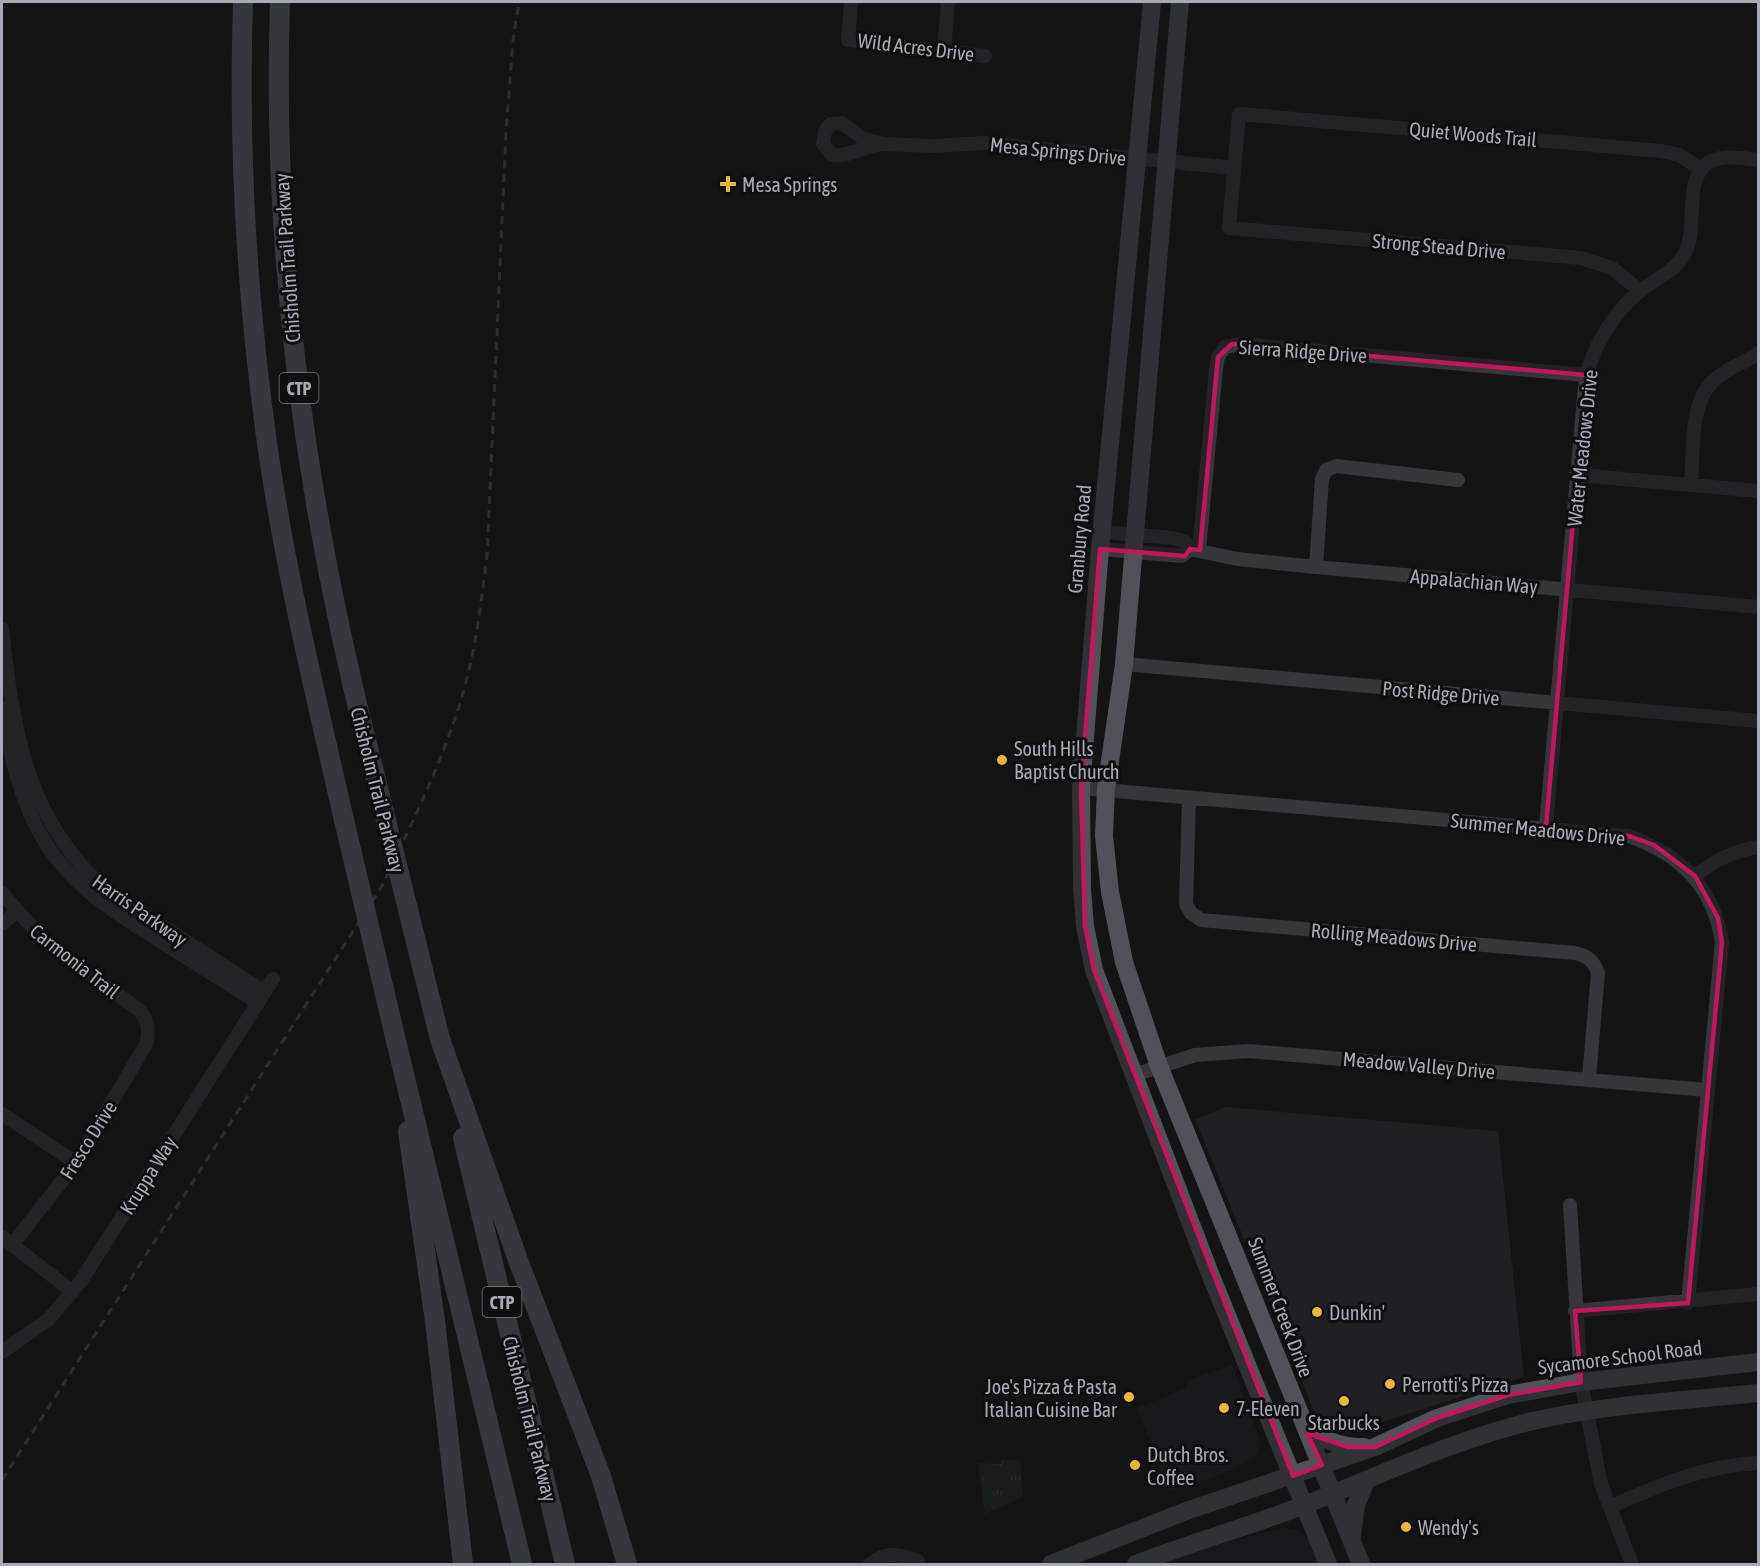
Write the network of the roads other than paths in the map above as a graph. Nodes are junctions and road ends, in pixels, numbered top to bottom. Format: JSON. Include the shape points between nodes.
{"nodes":[{"id":1,"x":243,"y":2,"type":"edge"},
{"id":2,"x":280,"y":2,"type":"edge"},
{"id":3,"x":851,"y":2,"type":"edge"},
{"id":4,"x":948,"y":2,"type":"edge"},
{"id":5,"x":1152,"y":2,"type":"edge"},
{"id":6,"x":1180,"y":2,"type":"edge"},
{"id":7,"x":944,"y":51,"type":"junction"},
{"id":8,"x":985,"y":56,"type":"dead end"},
{"id":9,"x":883,"y":144,"type":"dead end"},
{"id":10,"x":1137,"y":158,"type":"junction"},
{"id":11,"x":1758,"y":160,"type":"edge"},
{"id":12,"x":1165,"y":162,"type":"junction"},
{"id":13,"x":1234,"y":168,"type":"junction"},
{"id":14,"x":1701,"y":169,"type":"junction"},
{"id":15,"x":1640,"y":291,"type":"junction"},
{"id":16,"x":1758,"y":352,"type":"edge"},
{"id":17,"x":1586,"y":375,"type":"junction"},
{"id":18,"x":1578,"y":475,"type":"junction"},
{"id":19,"x":1458,"y":480,"type":"dead end"},
{"id":20,"x":1691,"y":484,"type":"junction"},
{"id":21,"x":1758,"y":491,"type":"edge"},
{"id":22,"x":1101,"y":541,"type":"junction"},
{"id":23,"x":1134,"y":544,"type":"junction"},
{"id":24,"x":1195,"y":550,"type":"junction"},
{"id":25,"x":1316,"y":567,"type":"junction"},
{"id":26,"x":1569,"y":589,"type":"junction"},
{"id":27,"x":1758,"y":607,"type":"edge"},
{"id":28,"x":2,"y":629,"type":"edge"},
{"id":29,"x":1124,"y":664,"type":"junction"},
{"id":30,"x":4,"y":704,"type":"edge"},
{"id":31,"x":1558,"y":704,"type":"junction"},
{"id":32,"x":1758,"y":721,"type":"edge"},
{"id":33,"x":1081,"y":788,"type":"junction"},
{"id":34,"x":1106,"y":789,"type":"junction"},
{"id":35,"x":1189,"y":799,"type":"junction"},
{"id":36,"x":1546,"y":827,"type":"junction"},
{"id":37,"x":1758,"y":847,"type":"edge"},
{"id":38,"x":1695,"y":876,"type":"junction"},
{"id":39,"x":2,"y":893,"type":"edge"},
{"id":40,"x":16,"y":912,"type":"junction"},
{"id":41,"x":2,"y":924,"type":"edge"},
{"id":42,"x":273,"y":979,"type":"dead end"},
{"id":43,"x":261,"y":998,"type":"junction"},
{"id":44,"x":148,"y":1027,"type":"joint"},
{"id":45,"x":440,"y":1039,"type":"junction"},
{"id":46,"x":397,"y":1045,"type":"junction"},
{"id":47,"x":1159,"y":1066,"type":"junction"},
{"id":48,"x":1134,"y":1075,"type":"junction"},
{"id":49,"x":1589,"y":1078,"type":"junction"},
{"id":50,"x":1707,"y":1090,"type":"junction"},
{"id":51,"x":2,"y":1114,"type":"edge"},
{"id":52,"x":76,"y":1163,"type":"junction"},
{"id":53,"x":1570,"y":1205,"type":"dead end"},
{"id":54,"x":7,"y":1241,"type":"edge"},
{"id":55,"x":1239,"y":1260,"type":"junction"},
{"id":56,"x":1209,"y":1271,"type":"junction"},
{"id":57,"x":73,"y":1292,"type":"junction"},
{"id":58,"x":1758,"y":1294,"type":"edge"},
{"id":59,"x":1688,"y":1303,"type":"junction"},
{"id":60,"x":1575,"y":1311,"type":"junction"},
{"id":61,"x":2,"y":1352,"type":"edge"},
{"id":62,"x":1758,"y":1362,"type":"edge"},
{"id":63,"x":1581,"y":1382,"type":"junction"},
{"id":64,"x":1758,"y":1393,"type":"edge"},
{"id":65,"x":1586,"y":1412,"type":"junction"},
{"id":66,"x":1302,"y":1422,"type":"junction"},
{"id":67,"x":1275,"y":1432,"type":"junction"},
{"id":68,"x":1375,"y":1447,"type":"junction"},
{"id":69,"x":1758,"y":1463,"type":"edge"},
{"id":70,"x":1322,"y":1466,"type":"junction"},
{"id":71,"x":1293,"y":1476,"type":"junction"},
{"id":72,"x":1366,"y":1481,"type":"junction"},
{"id":73,"x":1257,"y":1489,"type":"junction"},
{"id":74,"x":1333,"y":1494,"type":"junction"},
{"id":75,"x":1304,"y":1505,"type":"junction"},
{"id":76,"x":1610,"y":1507,"type":"junction"},
{"id":77,"x":1256,"y":1524,"type":"junction"},
{"id":78,"x":1352,"y":1540,"type":"junction"},
{"id":79,"x":1319,"y":1541,"type":"junction"},
{"id":80,"x":918,"y":1561,"type":"dead end"},
{"id":81,"x":1062,"y":1562,"type":"edge"},
{"id":82,"x":463,"y":1564,"type":"edge"},
{"id":83,"x":522,"y":1564,"type":"edge"},
{"id":84,"x":565,"y":1564,"type":"edge"},
{"id":85,"x":627,"y":1564,"type":"edge"},
{"id":86,"x":870,"y":1564,"type":"edge"},
{"id":87,"x":1136,"y":1564,"type":"edge"},
{"id":88,"x":1328,"y":1564,"type":"edge"},
{"id":89,"x":1361,"y":1564,"type":"edge"},
{"id":90,"x":1632,"y":1564,"type":"edge"}],
"edges":[{"from":1,"to":46,"type":"highway","name":"Chisholm Trail Parkway","number":"CTP","bridge":true,"via":[[244,176],[260,387],[289,572]]},
{"from":2,"to":45,"type":"highway","name":"Chisholm Trail Parkway","number":"CTP","bridge":true,"via":[[281,199],[304,427],[332,601]]},
{"from":3,"to":7,"type":"street","name":"Wild Acres Drive","via":[[848,40]]},
{"from":4,"to":7,"type":"street"},
{"from":5,"to":10,"type":"main road","name":"Granbury Road"},
{"from":6,"to":12,"type":"main road"},
{"from":7,"to":8,"type":"street","name":"Wild Acres Drive"},
{"from":9,"to":10,"type":"street","name":"Mesa Springs Drive","via":[[984,143]]},
{"from":10,"to":12,"type":"street","name":"Mesa Springs Drive"},
{"from":10,"to":22,"type":"main road","name":"Granbury Road"},
{"from":11,"to":14,"type":"street","via":[[1723,158]]},
{"from":12,"to":13,"type":"street","name":"Mesa Springs Drive"},
{"from":12,"to":23,"type":"main road"},
{"from":13,"to":14,"type":"street","name":"Quiet Woods Trail","via":[[1239,114],[1661,151],[1679,155]]},
{"from":13,"to":15,"type":"street","name":"Strong Stead Drive","via":[[1229,228],[1581,258],[1612,268]]},
{"from":14,"to":15,"type":"street","name":"Water Meadows Drive","via":[[1695,182],[1686,253],[1674,267]]},
{"from":15,"to":17,"type":"street","name":"Water Meadows Drive","via":[[1606,330]]},
{"from":16,"to":20,"type":"street","via":[[1719,375],[1705,391],[1698,408]]},
{"from":17,"to":18,"type":"street","name":"Water Meadows Drive"},
{"from":17,"to":24,"type":"street","name":"Sierra Ridge Drive","via":[[1241,344],[1225,347],[1216,369]]},
{"from":18,"to":20,"type":"street"},
{"from":18,"to":26,"type":"street","name":"Water Meadows Drive"},
{"from":19,"to":25,"type":"street","via":[[1336,466],[1326,470],[1322,479]]},
{"from":20,"to":21,"type":"street"},
{"from":22,"to":23,"type":"street","name":"Appalachian Way"},
{"from":22,"to":33,"type":"main road","name":"Granbury Road"},
{"from":23,"to":24,"type":"street","name":"Appalachian Way","via":[[1182,556]]},
{"from":23,"to":29,"type":"main road"},
{"from":24,"to":25,"type":"street","name":"Appalachian Way","via":[[1237,559]]},
{"from":25,"to":26,"type":"street","name":"Appalachian Way"},
{"from":26,"to":27,"type":"street","name":"Appalachian Way"},
{"from":26,"to":31,"type":"street","name":"Water Meadows Drive"},
{"from":28,"to":30,"type":"street","name":"Harris Parkway"},
{"from":29,"to":31,"type":"street","name":"Post Ridge Drive"},
{"from":29,"to":34,"type":"main road"},
{"from":30,"to":43,"type":"street","name":"Harris Parkway","via":[[42,807],[80,866]]},
{"from":31,"to":32,"type":"street","name":"Post Ridge Drive"},
{"from":31,"to":36,"type":"street","name":"Water Meadows Drive"},
{"from":33,"to":34,"type":"street","name":"Summer Meadows Drive"},
{"from":33,"to":48,"type":"main road","name":"Granbury Road","via":[[1085,926],[1094,970]]},
{"from":34,"to":35,"type":"street","name":"Summer Meadows Drive"},
{"from":34,"to":47,"type":"main road","via":[[1104,836],[1110,892],[1124,962]]},
{"from":35,"to":36,"type":"street","name":"Summer Meadows Drive"},
{"from":35,"to":49,"type":"street","name":"Rolling Meadows Drive","via":[[1186,904],[1201,920],[1587,956],[1598,973]]},
{"from":36,"to":38,"type":"street","name":"Summer Meadows Drive","via":[[1629,836],[1654,845]]},
{"from":37,"to":38,"type":"street","via":[[1714,861]]},
{"from":38,"to":50,"type":"street","name":"Summer Meadows Drive","via":[[1718,918],[1722,942]]},
{"from":39,"to":40,"type":"street","name":"Carmonia Trail"},
{"from":40,"to":41,"type":"street"},
{"from":40,"to":44,"type":"street","name":"Carmonia Trail","via":[[45,942],[139,1010]]},
{"from":42,"to":43,"type":"street","name":"Kruppa Way"},
{"from":43,"to":57,"type":"street","name":"Kruppa Way"},
{"from":44,"to":52,"type":"street","name":"Fresco Drive","via":[[146,1044]]},
{"from":45,"to":84,"type":"highway","name":"Chisholm Trail Parkway","number":"CTP"},
{"from":45,"to":85,"type":"highway","via":[[518,1260],[601,1476]]},
{"from":46,"to":82,"type":"highway"},
{"from":46,"to":83,"type":"highway","name":"Chisholm Trail Parkway","number":"CTP"},
{"from":47,"to":48,"type":"street","name":"Meadow Valley Drive"},
{"from":47,"to":49,"type":"street","name":"Meadow Valley Drive","via":[[1195,1055],[1248,1051]]},
{"from":47,"to":55,"type":"main road","name":"Summer Creek Drive"},
{"from":48,"to":56,"type":"main road"},
{"from":49,"to":50,"type":"street","name":"Meadow Valley Drive"},
{"from":50,"to":59,"type":"street","name":"Summer Meadows Drive"},
{"from":51,"to":52,"type":"street"},
{"from":52,"to":54,"type":"street","name":"Fresco Drive"},
{"from":53,"to":60,"type":"street"},
{"from":54,"to":57,"type":"street"},
{"from":55,"to":56,"type":"main road"},
{"from":55,"to":66,"type":"main road","name":"Summer Creek Drive"},
{"from":56,"to":67,"type":"main road"},
{"from":57,"to":61,"type":"street","name":"Kruppa Way","via":[[48,1320]]},
{"from":58,"to":59,"type":"street"},
{"from":59,"to":60,"type":"street"},
{"from":60,"to":63,"type":"street"},
{"from":62,"to":63,"type":"main road","name":"Sycamore School Road"},
{"from":63,"to":65,"type":"street"},
{"from":63,"to":68,"type":"main road","name":"Sycamore School Road","via":[[1508,1395],[1437,1418]]},
{"from":64,"to":65,"type":"main road"},
{"from":65,"to":72,"type":"main road","via":[[1493,1431]]},
{"from":65,"to":76,"type":"street","via":[[1601,1484]]},
{"from":66,"to":68,"type":"main road","via":[[1336,1444]]},
{"from":66,"to":70,"type":"main road","name":"Summer Creek Drive"},
{"from":67,"to":71,"type":"main road"},
{"from":67,"to":73,"type":"main road","via":[[1274,1464]]},
{"from":68,"to":70,"type":"main road","name":"Sycamore School Road"},
{"from":69,"to":76,"type":"street","via":[[1693,1475]]},
{"from":70,"to":71,"type":"main road","name":"Sycamore School Road"},
{"from":70,"to":74,"type":"main road","name":"Summer Creek Drive"},
{"from":71,"to":73,"type":"main road","name":"Sycamore School Road"},
{"from":71,"to":75,"type":"main road"},
{"from":72,"to":74,"type":"main road"},
{"from":72,"to":78,"type":"main road","via":[[1352,1522]]},
{"from":73,"to":81,"type":"main road","name":"Sycamore School Road","via":[[1189,1510]]},
{"from":74,"to":75,"type":"main road"},
{"from":74,"to":78,"type":"main road","name":"Summer Creek Drive"},
{"from":75,"to":77,"type":"main road"},
{"from":75,"to":79,"type":"main road"},
{"from":76,"to":90,"type":"street"},
{"from":77,"to":79,"type":"main road","via":[[1288,1521],[1309,1530]]},
{"from":77,"to":87,"type":"main road"},
{"from":78,"to":89,"type":"main road","name":"Summer Creek Drive"},
{"from":79,"to":88,"type":"main road"},
{"from":80,"to":86,"type":"street","via":[[897,1553],[880,1556]]}]}
